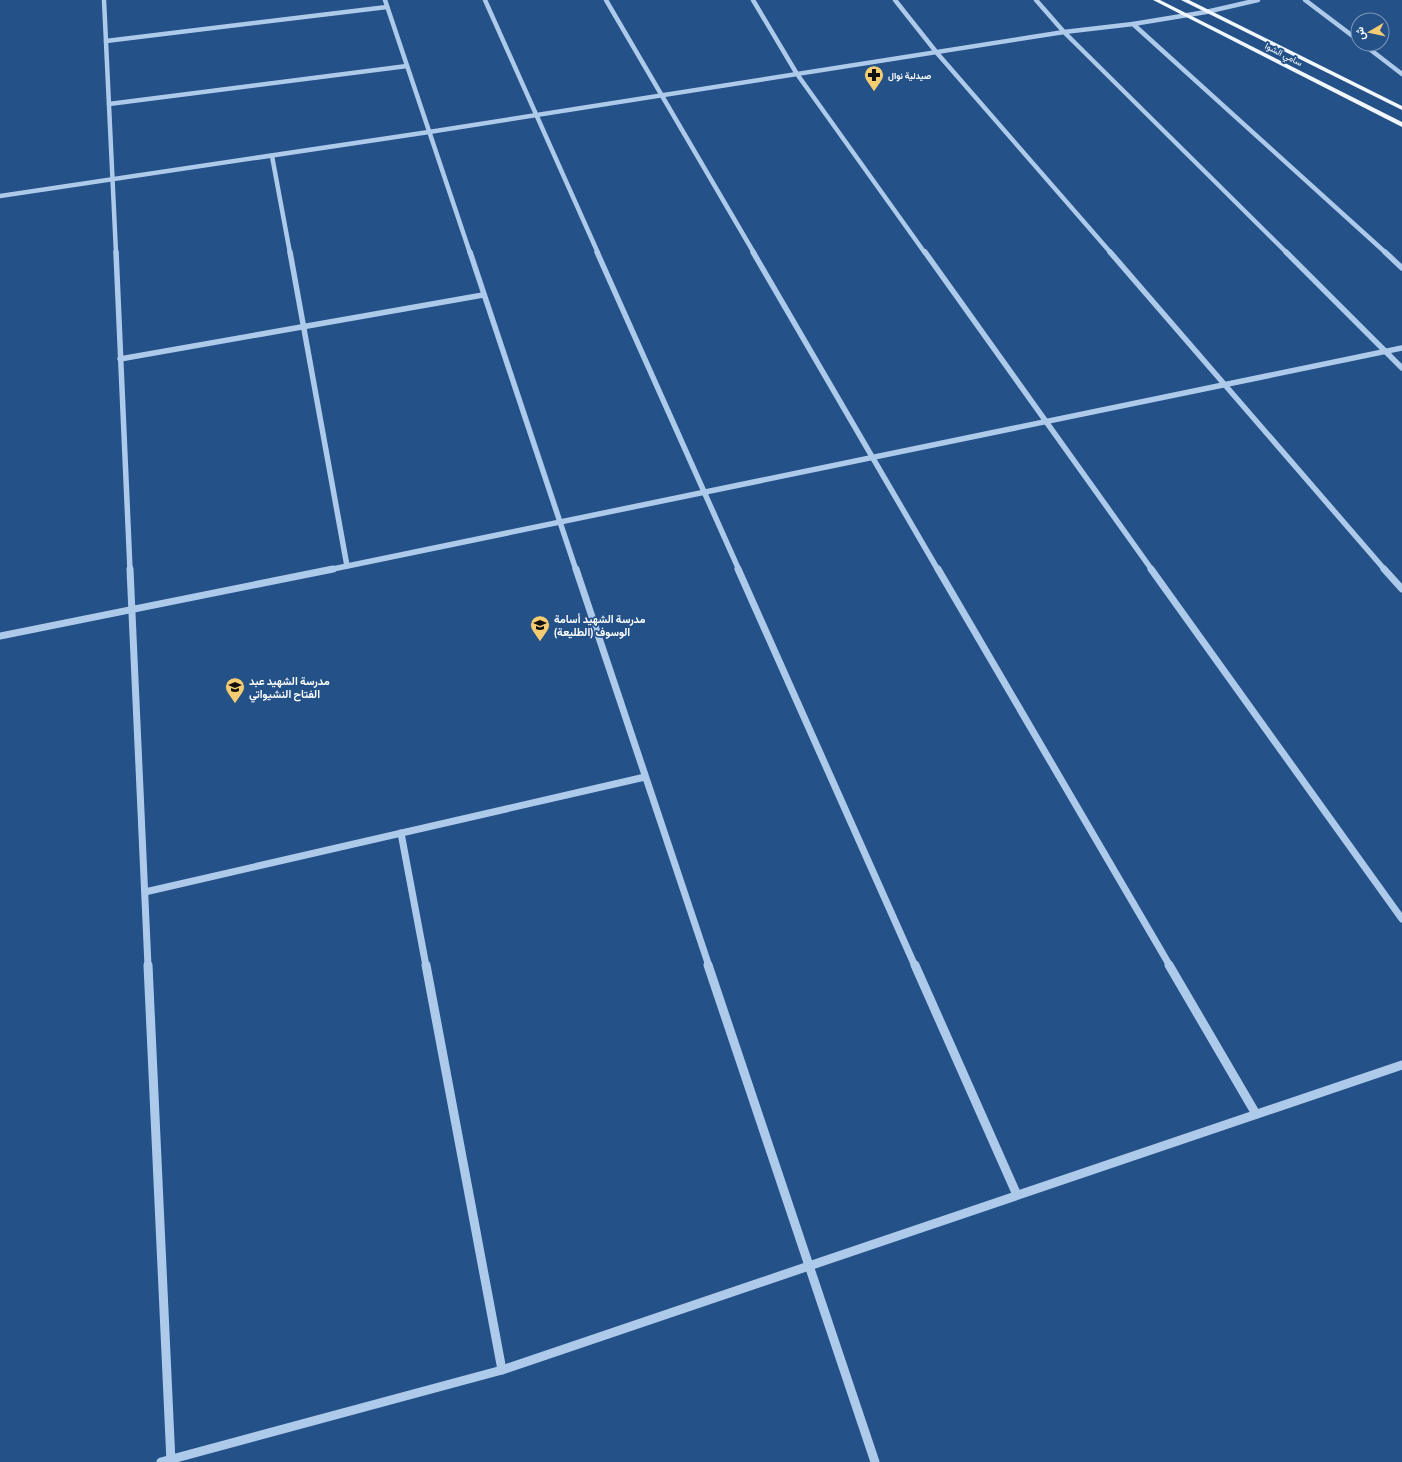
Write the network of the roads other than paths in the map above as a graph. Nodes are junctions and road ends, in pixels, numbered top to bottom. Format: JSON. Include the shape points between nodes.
{"nodes":[{"id":1,"x":104,"y":0,"type":"edge"},
{"id":2,"x":485,"y":0,"type":"edge"},
{"id":3,"x":606,"y":0,"type":"edge"},
{"id":4,"x":753,"y":0,"type":"edge"},
{"id":5,"x":895,"y":0,"type":"edge"},
{"id":6,"x":1036,"y":0,"type":"edge"},
{"id":7,"x":1156,"y":0,"type":"edge"},
{"id":8,"x":1184,"y":0,"type":"edge"},
{"id":9,"x":1258,"y":0,"type":"edge"},
{"id":10,"x":1305,"y":0,"type":"edge"},
{"id":11,"x":1244,"y":1,"type":"edge"},
{"id":12,"x":386,"y":4,"type":"edge"},
{"id":13,"x":1206,"y":12,"type":"junction"},
{"id":14,"x":1187,"y":15,"type":"junction"},
{"id":15,"x":1133,"y":24,"type":"junction"},
{"id":16,"x":1064,"y":32,"type":"junction"},
{"id":17,"x":1350,"y":34,"type":"edge"},
{"id":18,"x":106,"y":41,"type":"junction"},
{"id":19,"x":1373,"y":52,"type":"edge"},
{"id":20,"x":937,"y":53,"type":"junction"},
{"id":21,"x":407,"y":66,"type":"junction"},
{"id":22,"x":797,"y":74,"type":"junction"},
{"id":23,"x":1402,"y":74,"type":"edge"},
{"id":24,"x":660,"y":95,"type":"junction"},
{"id":25,"x":109,"y":104,"type":"junction"},
{"id":26,"x":1402,"y":108,"type":"edge"},
{"id":27,"x":536,"y":115,"type":"junction"},
{"id":28,"x":1402,"y":125,"type":"edge"},
{"id":29,"x":429,"y":132,"type":"junction"},
{"id":30,"x":272,"y":156,"type":"junction"},
{"id":31,"x":112,"y":179,"type":"junction"},
{"id":32,"x":0,"y":196,"type":"edge"},
{"id":33,"x":1402,"y":268,"type":"edge"},
{"id":34,"x":483,"y":295,"type":"junction"},
{"id":35,"x":305,"y":326,"type":"junction"},
{"id":36,"x":1402,"y":348,"type":"edge"},
{"id":37,"x":1385,"y":352,"type":"junction"},
{"id":38,"x":120,"y":359,"type":"junction"},
{"id":39,"x":1402,"y":368,"type":"edge"},
{"id":40,"x":1225,"y":385,"type":"junction"},
{"id":41,"x":1046,"y":422,"type":"junction"},
{"id":42,"x":872,"y":457,"type":"junction"},
{"id":43,"x":704,"y":492,"type":"junction"},
{"id":44,"x":560,"y":523,"type":"junction"},
{"id":45,"x":347,"y":566,"type":"junction"},
{"id":46,"x":1402,"y":589,"type":"edge"},
{"id":47,"x":132,"y":609,"type":"junction"},
{"id":48,"x":0,"y":636,"type":"edge"},
{"id":49,"x":645,"y":777,"type":"junction"},
{"id":50,"x":401,"y":833,"type":"junction"},
{"id":51,"x":145,"y":892,"type":"junction"},
{"id":52,"x":1402,"y":919,"type":"edge"},
{"id":53,"x":1402,"y":1065,"type":"edge"},
{"id":54,"x":1256,"y":1114,"type":"junction"},
{"id":55,"x":1017,"y":1196,"type":"junction"},
{"id":56,"x":809,"y":1266,"type":"junction"},
{"id":57,"x":502,"y":1370,"type":"junction"},
{"id":58,"x":167,"y":1461,"type":"edge"},
{"id":59,"x":876,"y":1462,"type":"edge"}],
"edges":[{"from":1,"to":18,"type":"street"},
{"from":2,"to":27,"type":"street"},
{"from":3,"to":24,"type":"street"},
{"from":4,"to":22,"type":"street"},
{"from":5,"to":20,"type":"street"},
{"from":6,"to":16,"type":"street"},
{"from":7,"to":14,"type":"main road","name":"سامي الشوا"},
{"from":8,"to":13,"type":"main road","name":"سامي الشوا"},
{"from":9,"to":11,"type":"street"},
{"from":10,"to":17,"type":"street"},
{"from":11,"to":13,"type":"street"},
{"from":12,"to":18,"type":"street"},
{"from":12,"to":21,"type":"street"},
{"from":13,"to":14,"type":"street"},
{"from":13,"to":26,"type":"main road","name":"سامي الشوا"},
{"from":14,"to":15,"type":"street"},
{"from":14,"to":28,"type":"main road","name":"سامي الشوا"},
{"from":15,"to":16,"type":"street"},
{"from":15,"to":33,"type":"street"},
{"from":16,"to":20,"type":"street"},
{"from":16,"to":37,"type":"street"},
{"from":18,"to":25,"type":"street"},
{"from":19,"to":23,"type":"street"},
{"from":20,"to":22,"type":"street"},
{"from":20,"to":40,"type":"street"},
{"from":21,"to":25,"type":"street"},
{"from":21,"to":29,"type":"street"},
{"from":22,"to":24,"type":"street"},
{"from":22,"to":41,"type":"street"},
{"from":24,"to":27,"type":"street"},
{"from":24,"to":42,"type":"street"},
{"from":25,"to":31,"type":"street"},
{"from":27,"to":29,"type":"street"},
{"from":27,"to":43,"type":"street"},
{"from":29,"to":30,"type":"street"},
{"from":29,"to":34,"type":"street"},
{"from":30,"to":31,"type":"street"},
{"from":30,"to":35,"type":"street"},
{"from":31,"to":32,"type":"street"},
{"from":31,"to":38,"type":"street"},
{"from":34,"to":35,"type":"street"},
{"from":34,"to":44,"type":"street"},
{"from":35,"to":38,"type":"street"},
{"from":35,"to":45,"type":"street"},
{"from":36,"to":37,"type":"street"},
{"from":37,"to":39,"type":"street"},
{"from":37,"to":40,"type":"street"},
{"from":38,"to":47,"type":"street"},
{"from":40,"to":41,"type":"street"},
{"from":40,"to":46,"type":"street"},
{"from":41,"to":42,"type":"street"},
{"from":41,"to":52,"type":"street"},
{"from":42,"to":43,"type":"street"},
{"from":42,"to":54,"type":"street"},
{"from":43,"to":44,"type":"street"},
{"from":43,"to":55,"type":"street"},
{"from":44,"to":45,"type":"street"},
{"from":44,"to":49,"type":"street"},
{"from":45,"to":47,"type":"street"},
{"from":47,"to":48,"type":"street"},
{"from":47,"to":51,"type":"street"},
{"from":49,"to":50,"type":"street"},
{"from":49,"to":56,"type":"street"},
{"from":50,"to":51,"type":"street"},
{"from":50,"to":57,"type":"street"},
{"from":51,"to":58,"type":"street"},
{"from":53,"to":54,"type":"street"},
{"from":54,"to":55,"type":"street"},
{"from":55,"to":56,"type":"street"},
{"from":56,"to":57,"type":"street"},
{"from":56,"to":59,"type":"street"},
{"from":57,"to":58,"type":"street"}]}
